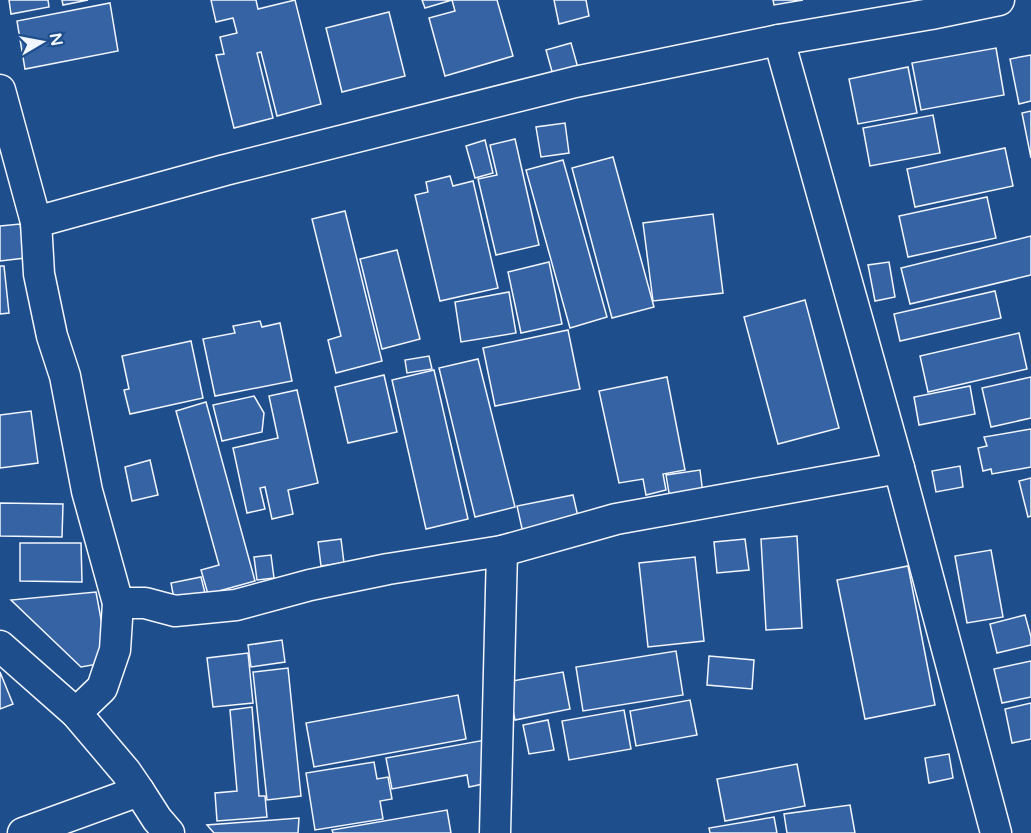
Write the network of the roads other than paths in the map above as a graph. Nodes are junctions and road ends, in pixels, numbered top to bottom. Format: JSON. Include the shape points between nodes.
{"nodes":[{"id":1,"x":999,"y":0,"type":"edge"},
{"id":2,"x":778,"y":40,"type":"junction"},
{"id":3,"x":0,"y":90,"type":"edge"},
{"id":4,"x":36,"y":222,"type":"junction"},
{"id":5,"x":898,"y":468,"type":"junction"},
{"id":6,"x":502,"y":551,"type":"junction"},
{"id":7,"x":118,"y":603,"type":"junction"},
{"id":8,"x":0,"y":646,"type":"edge"},
{"id":9,"x":76,"y":713,"type":"junction"},
{"id":10,"x":140,"y":790,"type":"junction"},
{"id":11,"x":23,"y":833,"type":"edge"},
{"id":12,"x":169,"y":833,"type":"edge"},
{"id":13,"x":495,"y":833,"type":"edge"},
{"id":14,"x":996,"y":833,"type":"edge"}],
"edges":[{"from":1,"to":2,"type":"street"},
{"from":2,"to":4,"type":"street","via":[[575,82]]},
{"from":2,"to":5,"type":"street"},
{"from":3,"to":4,"type":"street"},
{"from":4,"to":7,"type":"street","via":[[39,274],[52,336],[65,376],[87,491]]},
{"from":5,"to":6,"type":"street","via":[[616,519]]},
{"from":5,"to":14,"type":"street"},
{"from":6,"to":7,"type":"street","via":[[388,569],[236,605],[175,611],[145,603]]},
{"from":6,"to":13,"type":"street"},
{"from":7,"to":9,"type":"street","via":[[115,650],[102,688]]},
{"from":8,"to":9,"type":"street"},
{"from":9,"to":10,"type":"street"},
{"from":10,"to":11,"type":"street"},
{"from":10,"to":12,"type":"street"}]}
